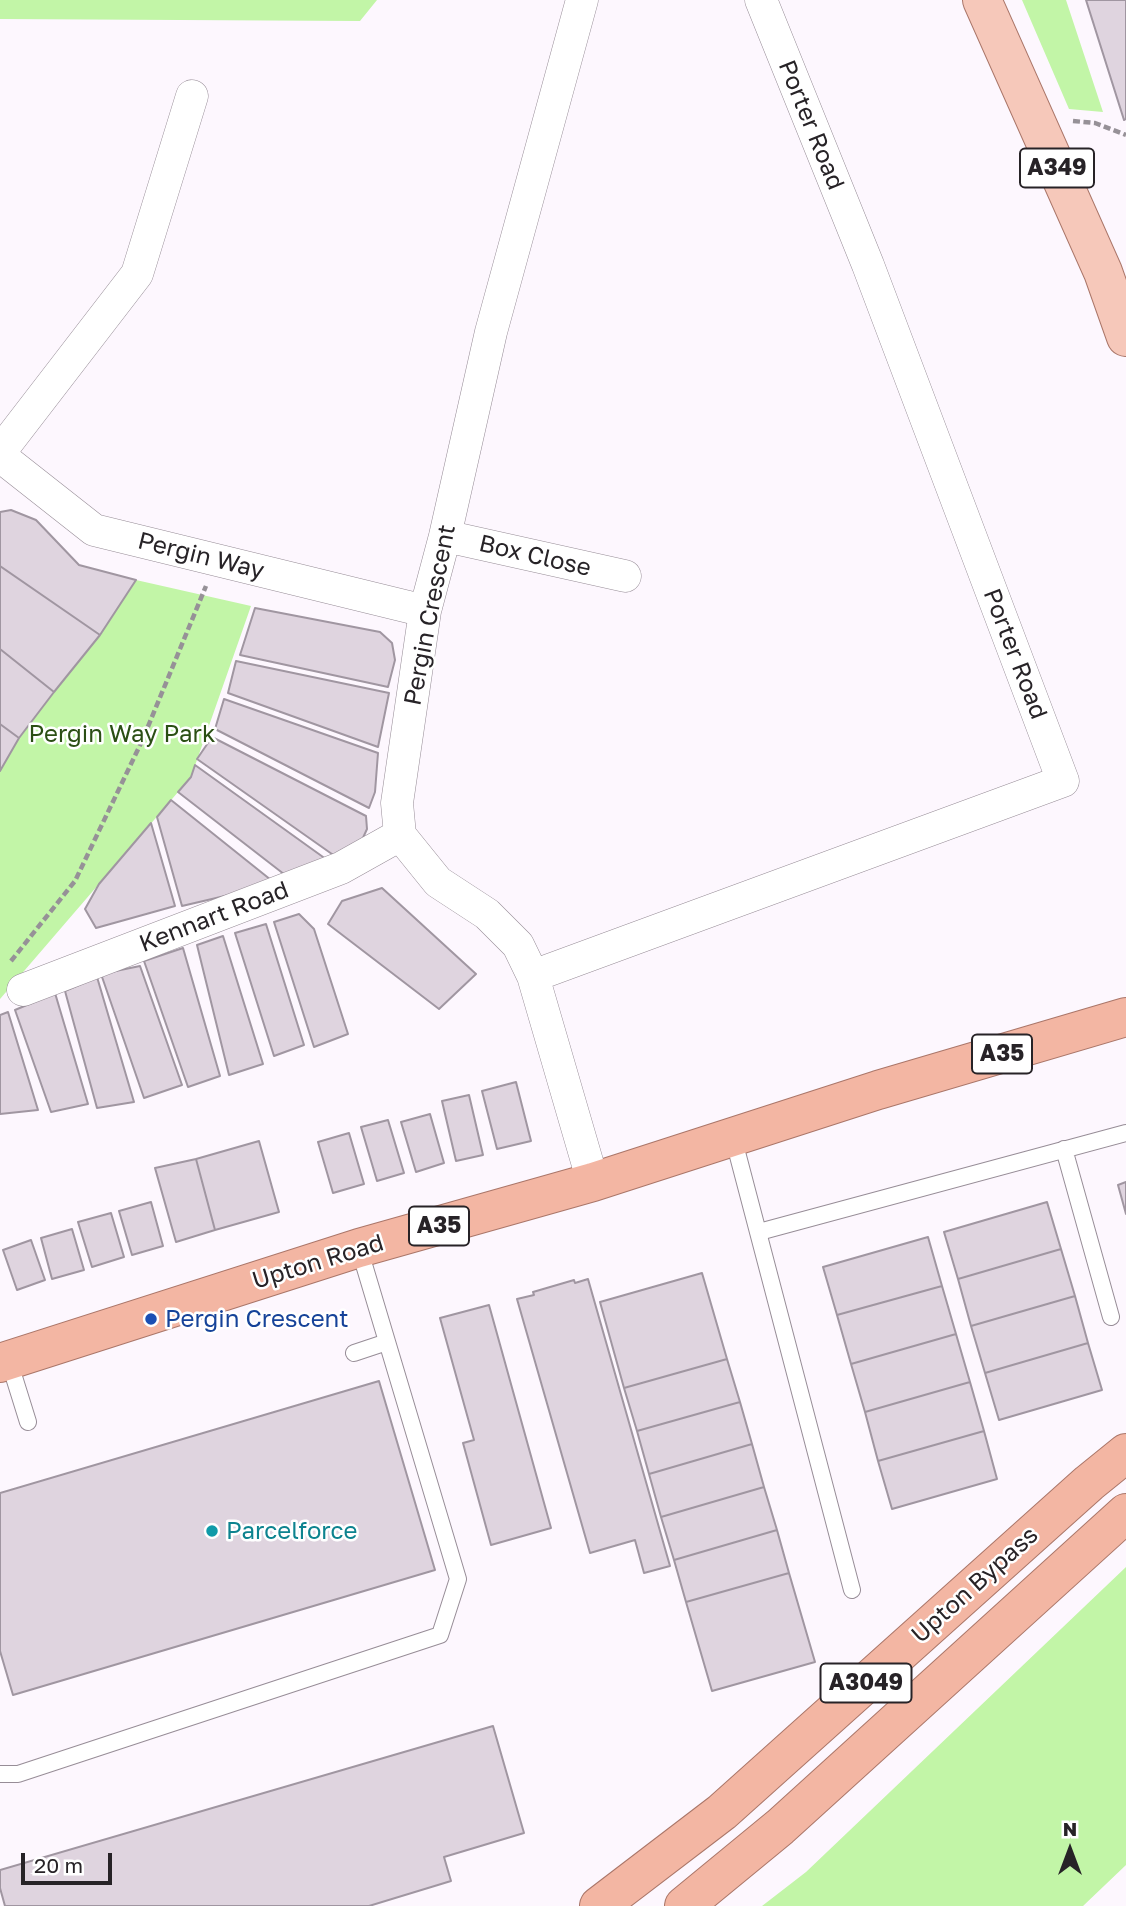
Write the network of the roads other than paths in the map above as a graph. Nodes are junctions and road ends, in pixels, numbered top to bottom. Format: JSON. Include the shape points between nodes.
{"nodes":[{"id":1,"x":582,"y":0,"type":"edge"},
{"id":2,"x":761,"y":0,"type":"edge"},
{"id":3,"x":982,"y":0,"type":"edge"},
{"id":4,"x":192,"y":96,"type":"dead end"},
{"id":5,"x":1126,"y":337,"type":"edge"},
{"id":6,"x":0,"y":454,"type":"edge"},
{"id":7,"x":444,"y":536,"type":"junction"},
{"id":8,"x":625,"y":576,"type":"dead end"},
{"id":9,"x":425,"y":611,"type":"junction"},
{"id":10,"x":400,"y":835,"type":"junction"},
{"id":11,"x":533,"y":976,"type":"junction"},
{"id":12,"x":15,"y":977,"type":"road end"},
{"id":13,"x":1126,"y":1017,"type":"edge"},
{"id":14,"x":1126,"y":1133,"type":"edge"},
{"id":15,"x":733,"y":1138,"type":"junction"},
{"id":16,"x":1064,"y":1149,"type":"junction"},
{"id":17,"x":593,"y":1182,"type":"junction"},
{"id":18,"x":759,"y":1232,"type":"junction"},
{"id":19,"x":359,"y":1248,"type":"junction"},
{"id":20,"x":1111,"y":1317,"type":"dead end"},
{"id":21,"x":387,"y":1342,"type":"junction"},
{"id":22,"x":354,"y":1353,"type":"dead end"},
{"id":23,"x":5,"y":1362,"type":"edge"},
{"id":24,"x":28,"y":1422,"type":"dead end"},
{"id":25,"x":1126,"y":1453,"type":"edge"},
{"id":26,"x":1126,"y":1513,"type":"edge"},
{"id":27,"x":852,"y":1590,"type":"dead end"},
{"id":28,"x":0,"y":1774,"type":"edge"},
{"id":29,"x":599,"y":1906,"type":"edge"},
{"id":30,"x":684,"y":1906,"type":"edge"}],
"edges":[{"from":1,"to":7,"type":"street","name":"Pergin Crescent","via":[[491,332]]},
{"from":2,"to":11,"type":"street","name":"Porter Road","via":[[868,265],[1063,781]]},
{"from":3,"to":5,"type":"main road","number":"A349"},
{"from":4,"to":6,"type":"street","via":[[137,274]]},
{"from":6,"to":9,"type":"street","name":"Pergin Way","via":[[94,530]]},
{"from":7,"to":8,"type":"street","name":"Box Close"},
{"from":7,"to":9,"type":"street","name":"Pergin Crescent"},
{"from":9,"to":10,"type":"street","name":"Pergin Crescent","via":[[397,803]]},
{"from":10,"to":11,"type":"street","via":[[438,882],[487,914],[518,945]]},
{"from":10,"to":12,"type":"street","name":"Kennart Road","via":[[341,868]]},
{"from":11,"to":17,"type":"street"},
{"from":13,"to":15,"type":"highway","name":"Upton Road","number":"A35"},
{"from":14,"to":16,"type":"lane"},
{"from":15,"to":17,"type":"highway","name":"Upton Road","number":"A35"},
{"from":15,"to":18,"type":"lane"},
{"from":16,"to":18,"type":"lane"},
{"from":16,"to":20,"type":"lane"},
{"from":17,"to":19,"type":"highway","name":"Upton Road","number":"A35"},
{"from":18,"to":27,"type":"lane"},
{"from":19,"to":21,"type":"lane"},
{"from":19,"to":23,"type":"highway","name":"Upton Road","number":"A35"},
{"from":21,"to":22,"type":"lane"},
{"from":21,"to":28,"type":"lane","via":[[458,1579],[440,1635],[18,1774]]},
{"from":23,"to":24,"type":"lane"},
{"from":25,"to":29,"type":"highway","name":"Upton Bypass","number":"A3049","via":[[722,1812]]},
{"from":26,"to":30,"type":"highway","name":"Upton Bypass","number":"A3049","via":[[780,1827]]}]}
